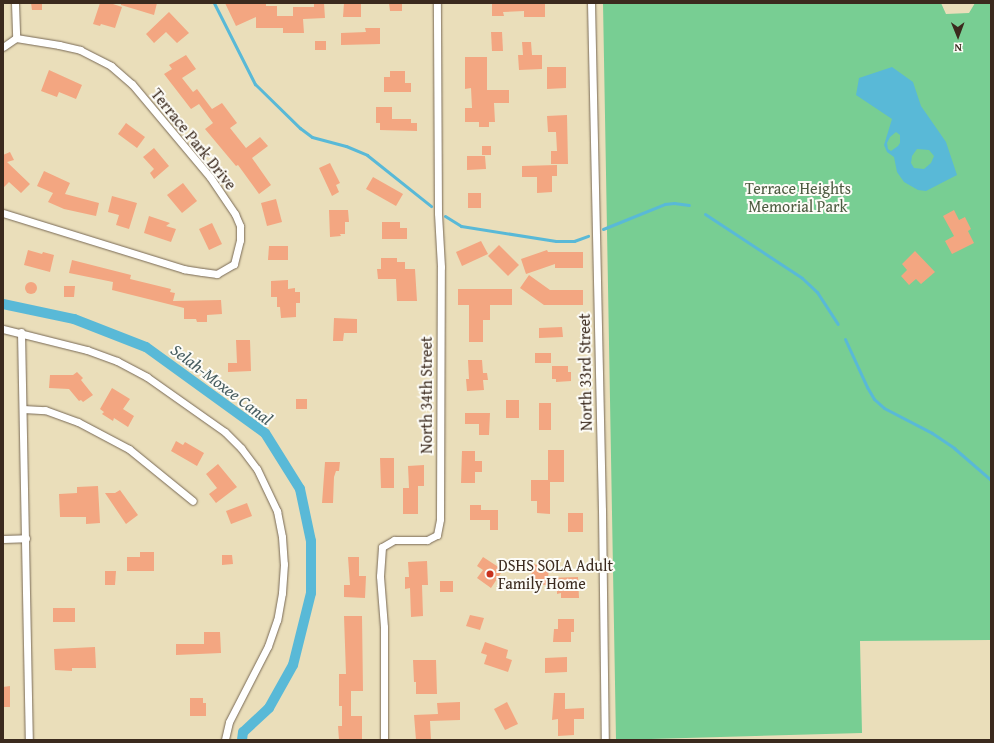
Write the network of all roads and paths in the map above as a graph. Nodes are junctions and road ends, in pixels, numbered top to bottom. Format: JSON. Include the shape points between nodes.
{"nodes":[{"id":1,"x":15,"y":3,"type":"edge"},
{"id":2,"x":437,"y":3,"type":"edge"},
{"id":3,"x":590,"y":3,"type":"edge"},
{"id":4,"x":16,"y":38,"type":"junction"},
{"id":5,"x":3,"y":47,"type":"edge"},
{"id":6,"x":3,"y":213,"type":"edge"},
{"id":7,"x":3,"y":328,"type":"edge"},
{"id":8,"x":21,"y":332,"type":"junction"},
{"id":9,"x":23,"y":409,"type":"junction"},
{"id":10,"x":193,"y":501,"type":"dead end"},
{"id":11,"x":3,"y":538,"type":"edge"},
{"id":12,"x":26,"y":538,"type":"junction"},
{"id":13,"x":29,"y":740,"type":"edge"},
{"id":14,"x":225,"y":740,"type":"edge"},
{"id":15,"x":384,"y":740,"type":"edge"},
{"id":16,"x":605,"y":740,"type":"edge"}],
"edges":[{"from":1,"to":4,"type":"street"},
{"from":2,"to":15,"type":"street","name":"North 34th Street","via":[[438,213],[441,267],[440,519],[438,534],[427,540],[394,540],[382,547],[380,576],[384,627]]},
{"from":3,"to":16,"type":"street","name":"North 33rd Street"},
{"from":4,"to":5,"type":"street"},
{"from":4,"to":6,"type":"street","name":"Terrace Park Drive","via":[[80,50],[111,66],[132,84],[210,177],[235,214],[240,226],[238,251],[234,264],[217,274],[184,269]]},
{"from":7,"to":8,"type":"street"},
{"from":8,"to":9,"type":"street"},
{"from":8,"to":14,"type":"street","via":[[87,350],[117,361],[147,377],[225,432],[257,469],[268,490],[277,511],[282,537],[282,593],[277,620],[268,646],[229,722]]},
{"from":9,"to":10,"type":"street","via":[[45,410],[78,422],[129,449]]},
{"from":9,"to":12,"type":"street"},
{"from":11,"to":12,"type":"street"},
{"from":12,"to":13,"type":"street"}]}
